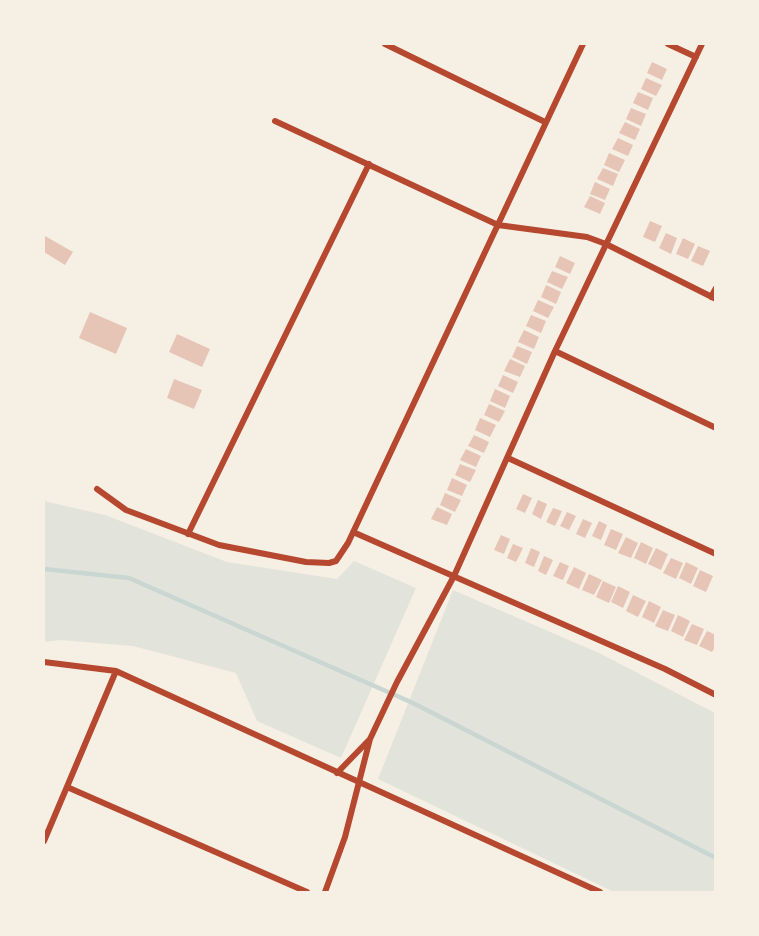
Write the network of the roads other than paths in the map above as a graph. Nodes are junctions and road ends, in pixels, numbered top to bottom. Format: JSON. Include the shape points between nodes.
{"nodes":[{"id":1,"x":384,"y":44,"type":"edge"},
{"id":2,"x":583,"y":44,"type":"edge"},
{"id":3,"x":668,"y":44,"type":"edge"},
{"id":4,"x":702,"y":44,"type":"edge"},
{"id":5,"x":696,"y":57,"type":"junction"},
{"id":6,"x":275,"y":121,"type":"dead end"},
{"id":7,"x":545,"y":122,"type":"junction"},
{"id":8,"x":369,"y":164,"type":"junction"},
{"id":9,"x":498,"y":225,"type":"junction"},
{"id":10,"x":606,"y":244,"type":"junction"},
{"id":11,"x":716,"y":288,"type":"edge"},
{"id":12,"x":713,"y":298,"type":"edge"},
{"id":13,"x":555,"y":351,"type":"junction"},
{"id":14,"x":716,"y":428,"type":"edge"},
{"id":15,"x":508,"y":458,"type":"junction"},
{"id":16,"x":97,"y":489,"type":"dead end"},
{"id":17,"x":353,"y":532,"type":"junction"},
{"id":18,"x":188,"y":534,"type":"junction"},
{"id":19,"x":716,"y":554,"type":"edge"},
{"id":20,"x":454,"y":576,"type":"junction"},
{"id":21,"x":44,"y":662,"type":"edge"},
{"id":22,"x":116,"y":672,"type":"junction"},
{"id":23,"x":716,"y":695,"type":"edge"},
{"id":24,"x":370,"y":739,"type":"junction"},
{"id":25,"x":337,"y":773,"type":"junction"},
{"id":26,"x":359,"y":784,"type":"junction"},
{"id":27,"x":67,"y":787,"type":"junction"},
{"id":28,"x":44,"y":841,"type":"edge"},
{"id":29,"x":307,"y":892,"type":"edge"},
{"id":30,"x":325,"y":892,"type":"edge"},
{"id":31,"x":600,"y":892,"type":"edge"}],
"edges":[{"from":1,"to":7,"type":"street"},
{"from":2,"to":7,"type":"street"},
{"from":3,"to":5,"type":"street"},
{"from":4,"to":5,"type":"street"},
{"from":5,"to":10,"type":"street"},
{"from":6,"to":8,"type":"street"},
{"from":7,"to":9,"type":"street"},
{"from":8,"to":9,"type":"street"},
{"from":8,"to":18,"type":"street"},
{"from":9,"to":10,"type":"street","via":[[578,235]]},
{"from":9,"to":17,"type":"street"},
{"from":10,"to":12,"type":"street"},
{"from":10,"to":13,"type":"street"},
{"from":11,"to":12,"type":"street"},
{"from":13,"to":14,"type":"street"},
{"from":13,"to":15,"type":"street"},
{"from":15,"to":19,"type":"street"},
{"from":15,"to":20,"type":"street"},
{"from":16,"to":18,"type":"street","via":[[126,510]]},
{"from":17,"to":18,"type":"street","via":[[336,561],[318,564],[238,550]]},
{"from":17,"to":20,"type":"street"},
{"from":20,"to":23,"type":"street"},
{"from":20,"to":24,"type":"street"},
{"from":21,"to":22,"type":"street"},
{"from":22,"to":25,"type":"street"},
{"from":22,"to":27,"type":"street"},
{"from":24,"to":25,"type":"street"},
{"from":24,"to":26,"type":"street"},
{"from":25,"to":26,"type":"street"},
{"from":26,"to":30,"type":"street"},
{"from":26,"to":31,"type":"street"},
{"from":27,"to":28,"type":"street"},
{"from":27,"to":29,"type":"street"}]}
